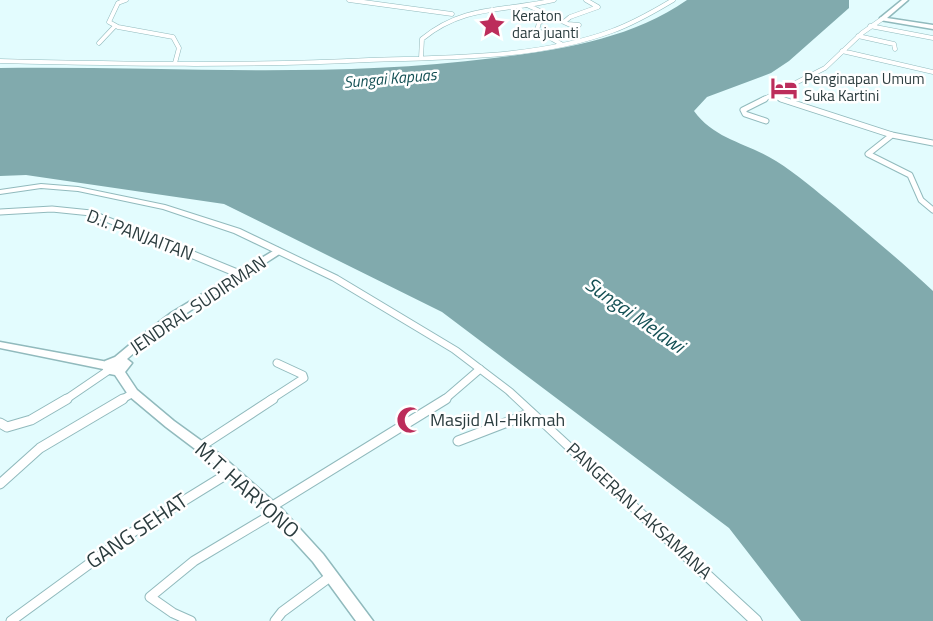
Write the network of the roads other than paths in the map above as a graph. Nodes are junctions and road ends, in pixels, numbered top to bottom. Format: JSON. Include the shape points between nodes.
{"nodes":[{"id":1,"x":126,"y":0,"type":"edge"},
{"id":2,"x":349,"y":0,"type":"edge"},
{"id":3,"x":554,"y":0,"type":"edge"},
{"id":4,"x":586,"y":0,"type":"edge"},
{"id":5,"x":673,"y":0,"type":"edge"},
{"id":6,"x":905,"y":0,"type":"edge"},
{"id":7,"x":529,"y":6,"type":"junction"},
{"id":8,"x":452,"y":14,"type":"junction"},
{"id":9,"x":549,"y":15,"type":"junction"},
{"id":10,"x":883,"y":17,"type":"junction"},
{"id":11,"x":564,"y":22,"type":"junction"},
{"id":12,"x":579,"y":25,"type":"dead end"},
{"id":13,"x":115,"y":26,"type":"junction"},
{"id":14,"x":870,"y":26,"type":"junction"},
{"id":15,"x":933,"y":26,"type":"edge"},
{"id":16,"x":858,"y":36,"type":"junction"},
{"id":17,"x":933,"y":39,"type":"edge"},
{"id":18,"x":99,"y":43,"type":"dead end"},
{"id":19,"x":561,"y":44,"type":"junction"},
{"id":20,"x":895,"y":49,"type":"dead end"},
{"id":21,"x":842,"y":51,"type":"junction"},
{"id":22,"x":421,"y":58,"type":"junction"},
{"id":23,"x":0,"y":61,"type":"edge"},
{"id":24,"x":175,"y":63,"type":"junction"},
{"id":25,"x":933,"y":72,"type":"edge"},
{"id":26,"x":772,"y":96,"type":"junction"},
{"id":27,"x":766,"y":121,"type":"dead end"},
{"id":28,"x":892,"y":135,"type":"junction"},
{"id":29,"x":933,"y":143,"type":"edge"},
{"id":30,"x":1,"y":194,"type":"edge"},
{"id":31,"x":933,"y":210,"type":"edge"},
{"id":32,"x":0,"y":212,"type":"edge"},
{"id":33,"x":278,"y":252,"type":"junction"},
{"id":34,"x":242,"y":275,"type":"junction"},
{"id":35,"x":0,"y":345,"type":"edge"},
{"id":36,"x":277,"y":363,"type":"dead end"},
{"id":37,"x":113,"y":367,"type":"junction"},
{"id":38,"x":480,"y":369,"type":"junction"},
{"id":39,"x":134,"y":393,"type":"junction"},
{"id":40,"x":531,"y":412,"type":"junction"},
{"id":41,"x":0,"y":423,"type":"edge"},
{"id":42,"x":458,"y":441,"type":"dead end"},
{"id":43,"x":201,"y":446,"type":"junction"},
{"id":44,"x":232,"y":471,"type":"junction"},
{"id":45,"x":0,"y":484,"type":"edge"},
{"id":46,"x":274,"y":509,"type":"junction"},
{"id":47,"x":331,"y":576,"type":"junction"},
{"id":48,"x":11,"y":621,"type":"edge"},
{"id":49,"x":191,"y":621,"type":"edge"},
{"id":50,"x":275,"y":621,"type":"edge"},
{"id":51,"x":364,"y":621,"type":"edge"},
{"id":52,"x":756,"y":621,"type":"edge"}],
"edges":[{"from":1,"to":13,"type":"street","via":[[118,3],[108,20]]},
{"from":2,"to":8,"type":"street"},
{"from":3,"to":7,"type":"street"},
{"from":4,"to":11,"type":"street","via":[[598,7]]},
{"from":5,"to":19,"type":"street","via":[[639,20]]},
{"from":6,"to":10,"type":"main road"},
{"from":7,"to":8,"type":"street"},
{"from":7,"to":9,"type":"street"},
{"from":8,"to":22,"type":"street","via":[[422,39]]},
{"from":9,"to":11,"type":"street"},
{"from":9,"to":19,"type":"street","via":[[536,30]]},
{"from":10,"to":14,"type":"street"},
{"from":10,"to":15,"type":"main road"},
{"from":11,"to":12,"type":"street"},
{"from":13,"to":18,"type":"street"},
{"from":13,"to":24,"type":"street","via":[[173,36],[180,53]]},
{"from":14,"to":16,"type":"street"},
{"from":14,"to":17,"type":"street"},
{"from":16,"to":20,"type":"street","via":[[894,44]]},
{"from":16,"to":21,"type":"street"},
{"from":19,"to":22,"type":"street"},
{"from":21,"to":25,"type":"street"},
{"from":21,"to":26,"type":"street","via":[[825,68]]},
{"from":22,"to":24,"type":"street","via":[[301,64]]},
{"from":23,"to":24,"type":"street"},
{"from":26,"to":27,"type":"street","via":[[743,112]]},
{"from":26,"to":28,"type":"street"},
{"from":28,"to":29,"type":"street"},
{"from":28,"to":31,"type":"street","via":[[868,154],[910,175],[925,205]]},
{"from":30,"to":33,"type":"street","name":"PANGERAN LAKSAMANA","via":[[27,187],[59,187],[137,199],[237,231]]},
{"from":32,"to":34,"type":"street","name":"D.I. PANJAITAN","via":[[52,209],[91,213]]},
{"from":33,"to":34,"type":"main road","name":"JENDRAL SUDIRMAN"},
{"from":33,"to":38,"type":"street","name":"PANGERAN LAKSAMANA","via":[[344,283]]},
{"from":34,"to":37,"type":"main road","name":"JENDRAL SUDIRMAN","via":[[148,335]]},
{"from":35,"to":37,"type":"main road"},
{"from":36,"to":43,"type":"street","via":[[304,378]]},
{"from":37,"to":39,"type":"main road","name":"M.T. HARYONO"},
{"from":37,"to":41,"type":"street","via":[[71,396],[22,422],[7,427]]},
{"from":38,"to":40,"type":"street","name":"PANGERAN LAKSAMANA"},
{"from":38,"to":46,"type":"street","via":[[440,404]]},
{"from":39,"to":43,"type":"main road","name":"M.T. HARYONO"},
{"from":39,"to":45,"type":"street","via":[[40,448]]},
{"from":40,"to":42,"type":"street"},
{"from":40,"to":52,"type":"street","name":"PANGERAN LAKSAMANA"},
{"from":43,"to":44,"type":"main road","name":"M.T. HARYONO"},
{"from":44,"to":46,"type":"main road","name":"M.T. HARYONO"},
{"from":44,"to":48,"type":"street","name":"GANG SEHAT","via":[[133,532]]},
{"from":46,"to":47,"type":"main road","name":"M.T. HARYONO"},
{"from":46,"to":49,"type":"street","via":[[192,561],[150,597]]},
{"from":47,"to":50,"type":"street"},
{"from":47,"to":51,"type":"main road","name":"M.T. HARYONO"}]}
